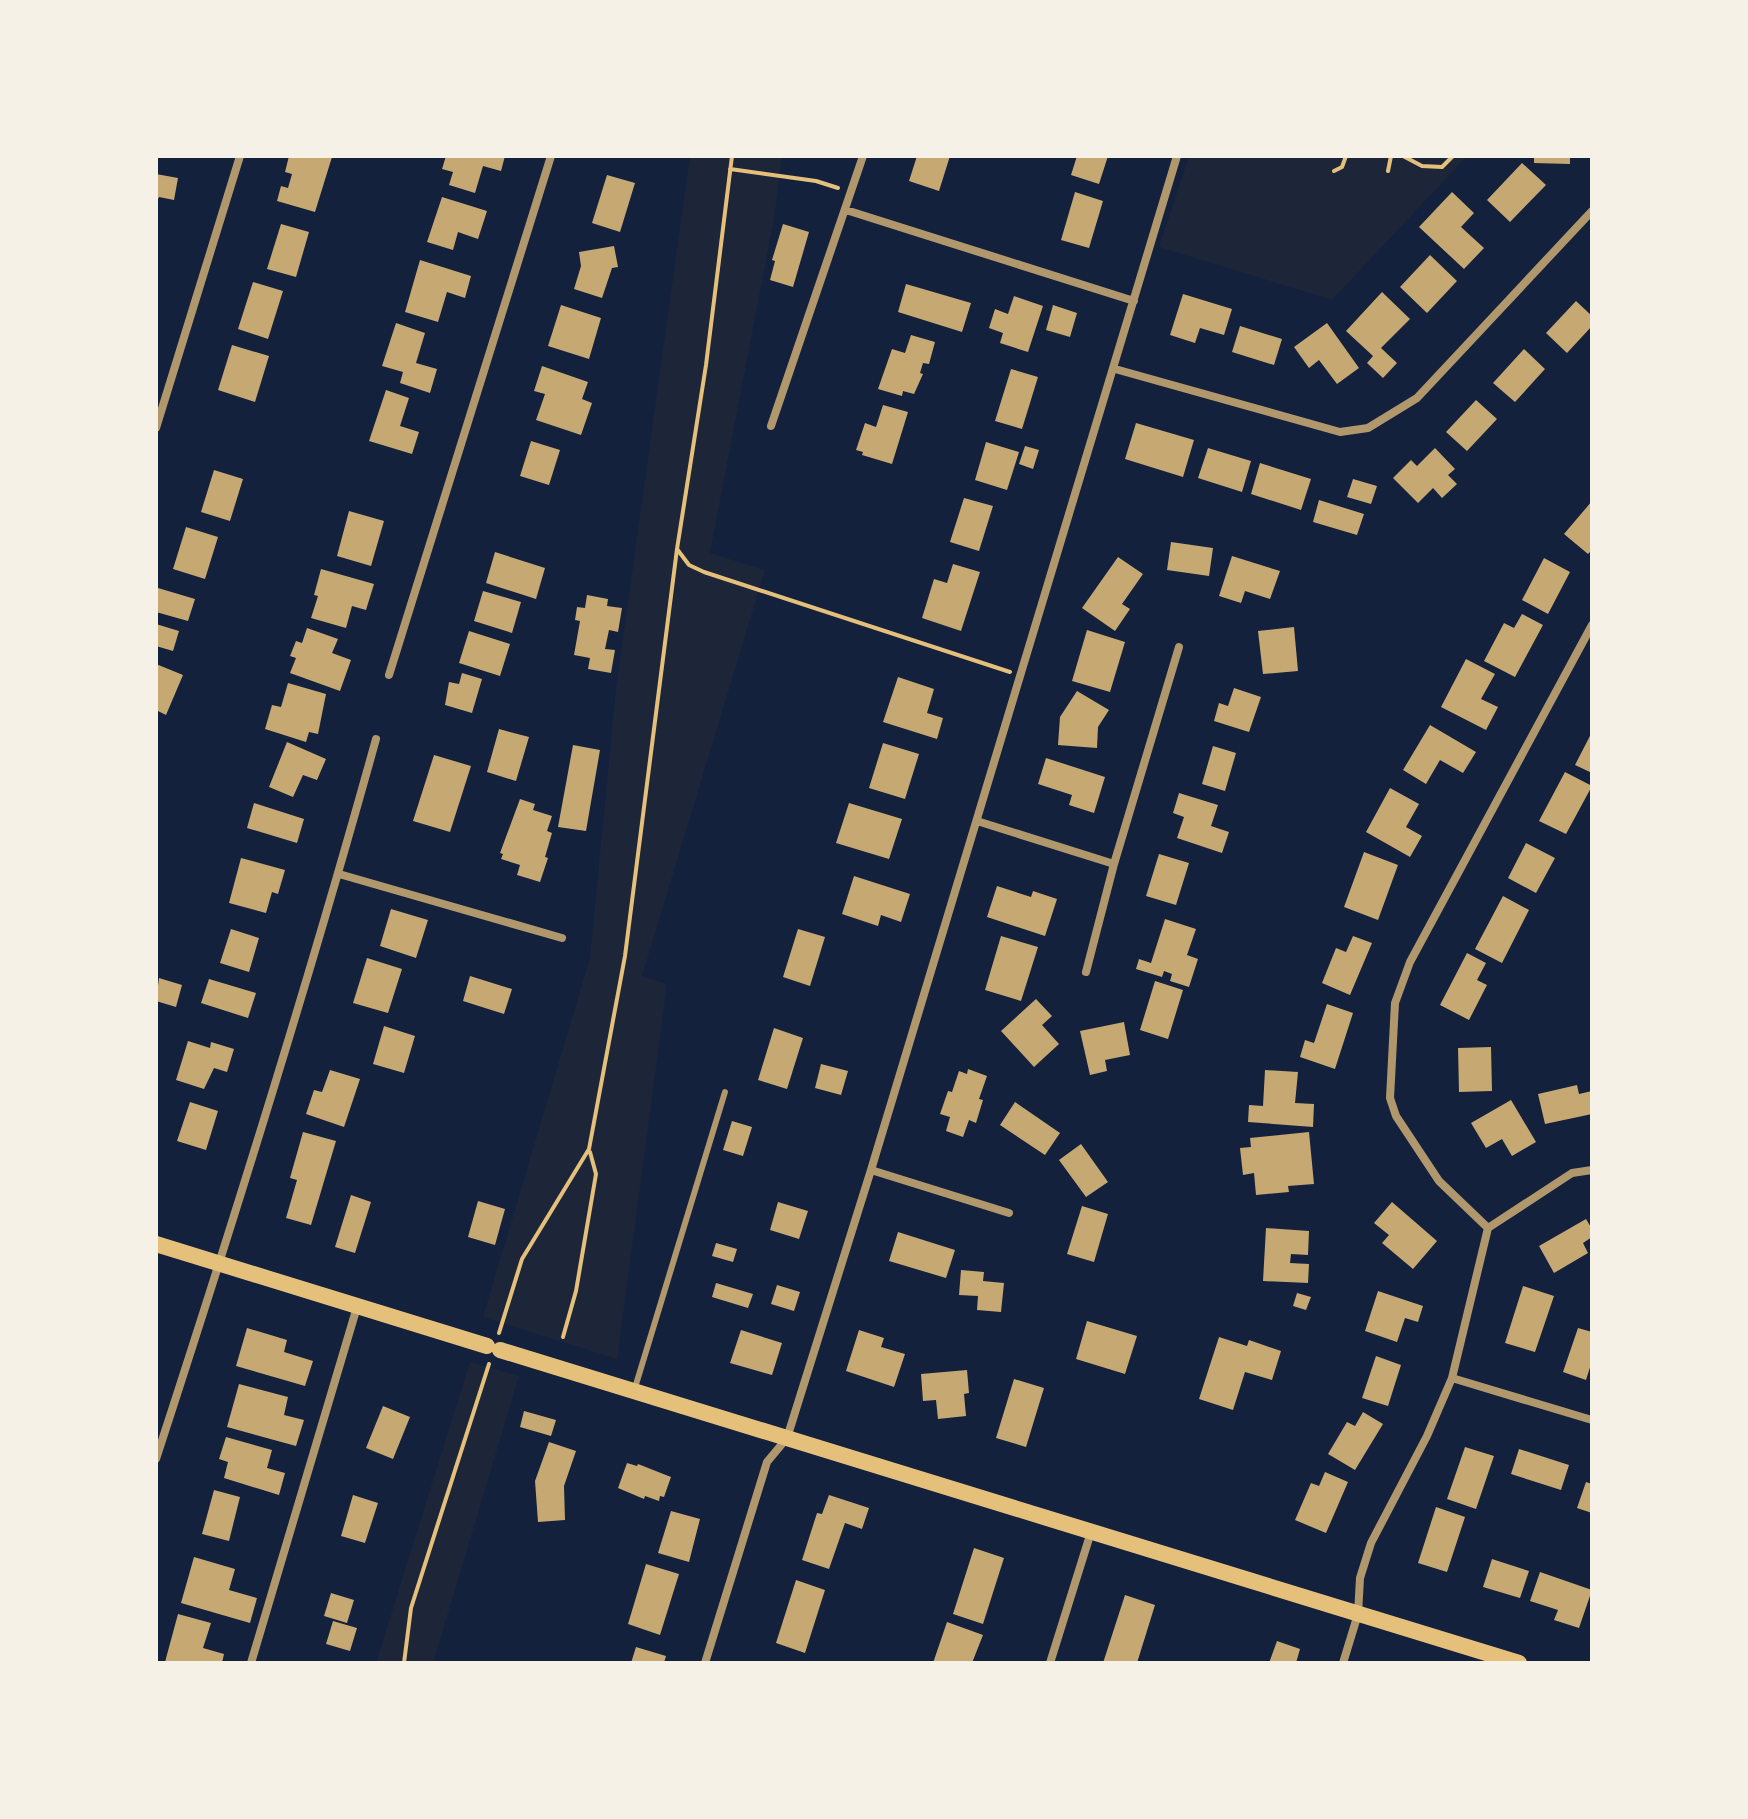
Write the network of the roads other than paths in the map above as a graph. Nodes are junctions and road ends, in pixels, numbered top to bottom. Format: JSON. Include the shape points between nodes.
{"nodes":[{"id":1,"x":240,"y":156,"type":"edge"},
{"id":2,"x":551,"y":156,"type":"edge"},
{"id":3,"x":863,"y":156,"type":"edge"},
{"id":4,"x":1177,"y":156,"type":"edge"},
{"id":5,"x":846,"y":210,"type":"junction"},
{"id":6,"x":1592,"y":211,"type":"edge"},
{"id":7,"x":1134,"y":301,"type":"junction"},
{"id":8,"x":1115,"y":369,"type":"junction"},
{"id":9,"x":771,"y":426,"type":"dead end"},
{"id":10,"x":156,"y":428,"type":"edge"},
{"id":11,"x":1592,"y":625,"type":"edge"},
{"id":12,"x":1179,"y":647,"type":"dead end"},
{"id":13,"x":389,"y":675,"type":"dead end"},
{"id":14,"x":376,"y":739,"type":"dead end"},
{"id":15,"x":977,"y":821,"type":"junction"},
{"id":16,"x":1114,"y":864,"type":"junction"},
{"id":17,"x":339,"y":874,"type":"junction"},
{"id":18,"x":562,"y":938,"type":"dead end"},
{"id":19,"x":1086,"y":972,"type":"dead end"},
{"id":20,"x":725,"y":1092,"type":"dead end"},
{"id":21,"x":871,"y":1170,"type":"junction"},
{"id":22,"x":1592,"y":1170,"type":"edge"},
{"id":23,"x":1009,"y":1213,"type":"dead end"},
{"id":24,"x":1488,"y":1228,"type":"junction"},
{"id":25,"x":156,"y":1244,"type":"edge"},
{"id":26,"x":220,"y":1264,"type":"junction"},
{"id":27,"x":357,"y":1306,"type":"junction"},
{"id":28,"x":1452,"y":1378,"type":"junction"},
{"id":29,"x":634,"y":1391,"type":"junction"},
{"id":30,"x":1592,"y":1420,"type":"edge"},
{"id":31,"x":787,"y":1438,"type":"junction"},
{"id":32,"x":156,"y":1459,"type":"edge"},
{"id":33,"x":1091,"y":1532,"type":"junction"},
{"id":34,"x":1358,"y":1614,"type":"junction"},
{"id":35,"x":251,"y":1663,"type":"edge"},
{"id":36,"x":705,"y":1663,"type":"edge"},
{"id":37,"x":1050,"y":1663,"type":"edge"},
{"id":38,"x":1343,"y":1663,"type":"edge"},
{"id":39,"x":1519,"y":1663,"type":"edge"}],
"edges":[{"from":1,"to":10,"type":"street"},
{"from":2,"to":13,"type":"street"},
{"from":3,"to":5,"type":"street"},
{"from":4,"to":7,"type":"street"},
{"from":5,"to":7,"type":"street"},
{"from":5,"to":9,"type":"street"},
{"from":6,"to":8,"type":"street","via":[[1417,398],[1368,428],[1340,432]]},
{"from":7,"to":8,"type":"street"},
{"from":8,"to":15,"type":"street"},
{"from":11,"to":24,"type":"street","via":[[1410,962],[1395,1003],[1390,1098],[1396,1116],[1439,1181]]},
{"from":12,"to":16,"type":"street"},
{"from":14,"to":17,"type":"street"},
{"from":15,"to":16,"type":"street"},
{"from":15,"to":21,"type":"street"},
{"from":16,"to":19,"type":"street"},
{"from":17,"to":18,"type":"street"},
{"from":17,"to":26,"type":"street"},
{"from":20,"to":29,"type":"lane"},
{"from":21,"to":23,"type":"street"},
{"from":21,"to":31,"type":"street"},
{"from":22,"to":24,"type":"street","via":[[1572,1173]]},
{"from":24,"to":28,"type":"street"},
{"from":25,"to":26,"type":"main road"},
{"from":26,"to":27,"type":"main road"},
{"from":26,"to":32,"type":"street"},
{"from":27,"to":29,"type":"main road"},
{"from":27,"to":35,"type":"street"},
{"from":28,"to":30,"type":"street"},
{"from":28,"to":34,"type":"street","via":[[1371,1543],[1360,1578]]},
{"from":29,"to":31,"type":"main road"},
{"from":31,"to":33,"type":"main road"},
{"from":31,"to":36,"type":"street","via":[[767,1462]]},
{"from":33,"to":34,"type":"main road"},
{"from":33,"to":37,"type":"street"},
{"from":34,"to":38,"type":"street"},
{"from":34,"to":39,"type":"main road"}]}
